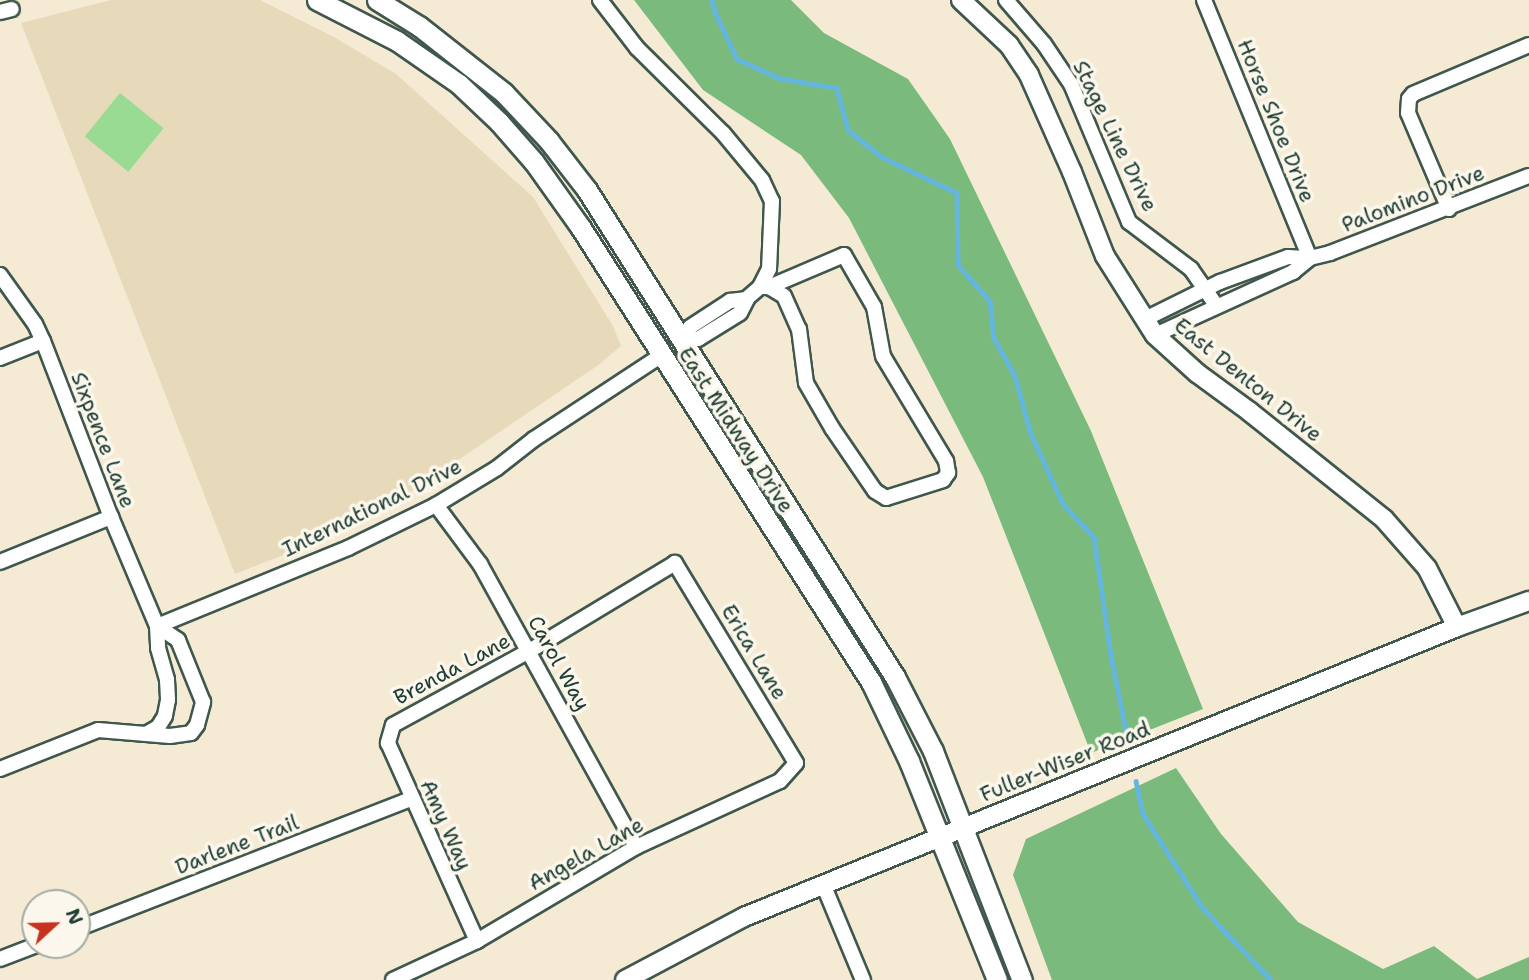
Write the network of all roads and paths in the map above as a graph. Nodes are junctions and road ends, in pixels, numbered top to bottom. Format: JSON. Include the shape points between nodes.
{"nodes":[{"id":1,"x":317,"y":0,"type":"edge"},
{"id":2,"x":377,"y":0,"type":"edge"},
{"id":3,"x":600,"y":0,"type":"edge"},
{"id":4,"x":961,"y":0,"type":"edge"},
{"id":5,"x":1204,"y":0,"type":"edge"},
{"id":6,"x":1009,"y":3,"type":"edge"},
{"id":7,"x":1529,"y":45,"type":"edge"},
{"id":8,"x":1529,"y":176,"type":"edge"},
{"id":9,"x":1449,"y":209,"type":"junction"},
{"id":10,"x":1310,"y":258,"type":"junction"},
{"id":11,"x":0,"y":275,"type":"edge"},
{"id":12,"x":765,"y":287,"type":"junction"},
{"id":13,"x":1206,"y":287,"type":"junction"},
{"id":14,"x":1216,"y":305,"type":"junction"},
{"id":15,"x":1145,"y":319,"type":"junction"},
{"id":16,"x":1155,"y":335,"type":"junction"},
{"id":17,"x":43,"y":341,"type":"junction"},
{"id":18,"x":683,"y":343,"type":"junction"},
{"id":19,"x":662,"y":355,"type":"junction"},
{"id":20,"x":0,"y":358,"type":"edge"},
{"id":21,"x":436,"y":505,"type":"junction"},
{"id":22,"x":111,"y":517,"type":"junction"},
{"id":23,"x":0,"y":562,"type":"edge"},
{"id":24,"x":675,"y":563,"type":"joint"},
{"id":25,"x":1529,"y":601,"type":"edge"},
{"id":26,"x":157,"y":626,"type":"junction"},
{"id":27,"x":1457,"y":627,"type":"junction"},
{"id":28,"x":529,"y":651,"type":"junction"},
{"id":29,"x":393,"y":725,"type":"joint"},
{"id":30,"x":146,"y":734,"type":"junction"},
{"id":31,"x":796,"y":763,"type":"joint"},
{"id":32,"x":0,"y":769,"type":"edge"},
{"id":33,"x":411,"y":799,"type":"junction"},
{"id":34,"x":963,"y":827,"type":"junction"},
{"id":35,"x":940,"y":836,"type":"junction"},
{"id":36,"x":636,"y":847,"type":"junction"},
{"id":37,"x":824,"y":884,"type":"junction"},
{"id":38,"x":91,"y":924,"type":"edge"},
{"id":39,"x":477,"y":941,"type":"junction"},
{"id":40,"x":21,"y":951,"type":"edge"},
{"id":41,"x":0,"y":959,"type":"edge"},
{"id":42,"x":411,"y":977,"type":"edge"},
{"id":43,"x":393,"y":980,"type":"edge"},
{"id":44,"x":625,"y":980,"type":"edge"},
{"id":45,"x":863,"y":980,"type":"edge"},
{"id":46,"x":997,"y":980,"type":"edge"},
{"id":47,"x":1022,"y":980,"type":"edge"}],
"edges":[{"from":1,"to":19,"type":"main road","name":"East Midway Drive","via":[[397,41],[459,84],[499,122],[581,228]]},
{"from":2,"to":18,"type":"main road","name":"East Midway Drive","via":[[419,26],[504,93],[549,141],[587,190]]},
{"from":3,"to":12,"type":"street","via":[[637,48],[723,133],[762,180],[772,201]]},
{"from":4,"to":15,"type":"street","name":"East Denton Drive","via":[[1009,45],[1029,75],[1105,256]]},
{"from":5,"to":10,"type":"street","name":"Horse Shoe Drive"},
{"from":6,"to":13,"type":"street","name":"Stage Line Drive","via":[[1071,84],[1129,222],[1173,253]]},
{"from":7,"to":9,"type":"street","via":[[1409,99],[1408,113]]},
{"from":8,"to":9,"type":"street","name":"Palomino Drive"},
{"from":9,"to":10,"type":"street","name":"Palomino Drive"},
{"from":10,"to":13,"type":"street","name":"Palomino Drive","via":[[1288,257]]},
{"from":10,"to":14,"type":"street","name":"Palomino Drive","via":[[1293,272]]},
{"from":11,"to":17,"type":"street","name":"Sixpence Lane"},
{"from":12,"to":12,"type":"street","via":[[784,296],[799,329],[806,383],[876,491],[886,498],[943,480],[948,473],[946,461],[883,356],[874,307],[844,255]]},
{"from":12,"to":18,"type":"street","via":[[746,299],[740,313]]},
{"from":13,"to":14,"type":"street","name":"Stage Line Drive"},
{"from":13,"to":15,"type":"street","name":"Palomino Drive"},
{"from":14,"to":16,"type":"street","name":"Palomino Drive"},
{"from":15,"to":16,"type":"street","name":"East Denton Drive"},
{"from":16,"to":27,"type":"street","name":"East Denton Drive","via":[[1384,519],[1427,568]]},
{"from":17,"to":20,"type":"street"},
{"from":17,"to":22,"type":"street","name":"Sixpence Lane"},
{"from":18,"to":19,"type":"main road"},
{"from":18,"to":34,"type":"main road","name":"East Midway Drive","via":[[895,677],[933,751]]},
{"from":19,"to":21,"type":"street","name":"International Drive"},
{"from":19,"to":35,"type":"main road","name":"East Midway Drive","via":[[871,682]]},
{"from":21,"to":26,"type":"street","name":"International Drive","via":[[348,548]]},
{"from":21,"to":28,"type":"street","name":"Carol Way","via":[[480,564]]},
{"from":22,"to":23,"type":"street"},
{"from":22,"to":26,"type":"street","name":"Sixpence Lane"},
{"from":24,"to":28,"type":"street","name":"Brenda Lane"},
{"from":24,"to":31,"type":"street","name":"Erica Lane"},
{"from":25,"to":27,"type":"street","name":"Fuller-Wiser Road"},
{"from":26,"to":30,"type":"street","via":[[168,700],[159,727]]},
{"from":26,"to":30,"type":"street","via":[[178,640],[203,702],[198,725],[191,733]]},
{"from":27,"to":34,"type":"street","name":"Fuller-Wiser Road"},
{"from":28,"to":29,"type":"street","name":"Brenda Lane"},
{"from":28,"to":36,"type":"street","name":"Carol Way"},
{"from":29,"to":33,"type":"street","name":"Amy Way","via":[[388,743]]},
{"from":30,"to":32,"type":"street","via":[[98,730]]},
{"from":31,"to":36,"type":"street","name":"Angela Lane","via":[[780,782]]},
{"from":33,"to":38,"type":"street","name":"Darlene Trail"},
{"from":33,"to":39,"type":"street","name":"Amy Way"},
{"from":34,"to":35,"type":"street","name":"Fuller-Wiser Road"},
{"from":34,"to":47,"type":"main road","name":"East Midway Drive"},
{"from":35,"to":37,"type":"street","name":"Fuller-Wiser Road"},
{"from":35,"to":46,"type":"main road","name":"East Midway Drive"},
{"from":36,"to":39,"type":"street","name":"Angela Lane"},
{"from":37,"to":44,"type":"street","name":"Fuller-Wiser Road","via":[[744,917]]},
{"from":37,"to":45,"type":"street"},
{"from":39,"to":42,"type":"street","name":"Angela Lane"},
{"from":40,"to":41,"type":"street"},
{"from":42,"to":43,"type":"street","name":"Angela Lane"}]}
